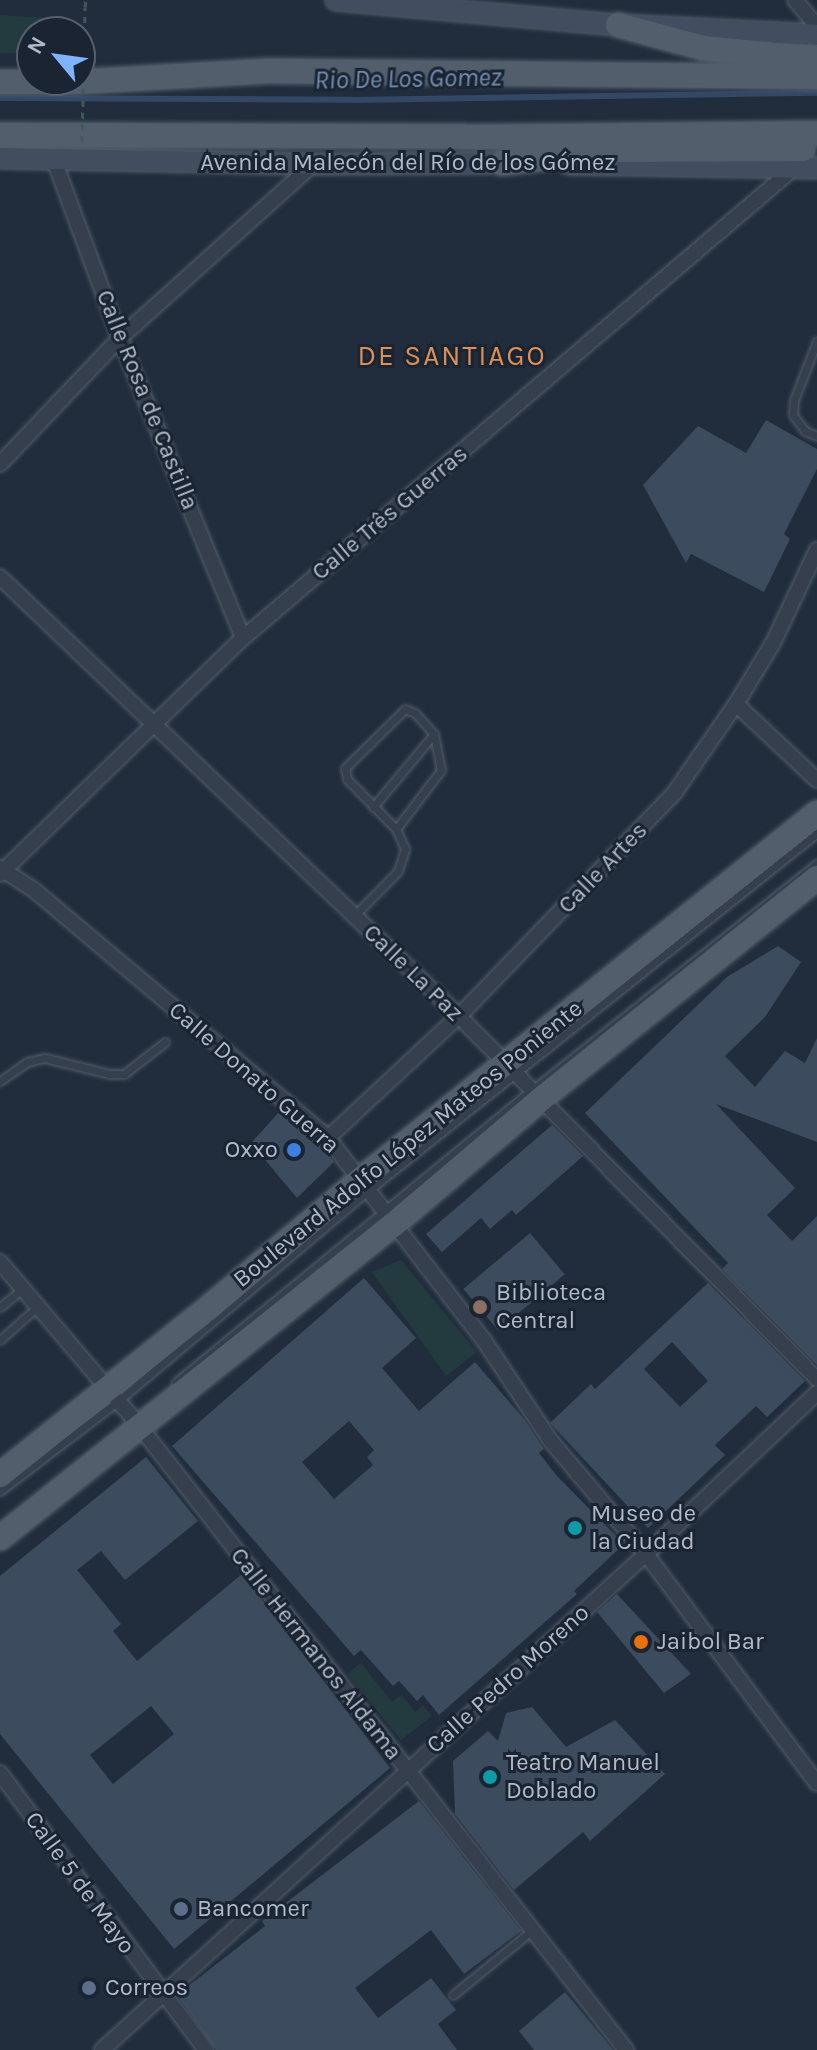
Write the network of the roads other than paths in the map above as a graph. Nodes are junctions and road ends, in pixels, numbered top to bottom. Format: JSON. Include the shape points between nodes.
{"nodes":[{"id":1,"x":336,"y":0,"type":"edge"},
{"id":2,"x":795,"y":0,"type":"edge"},
{"id":3,"x":618,"y":25,"type":"junction"},
{"id":4,"x":817,"y":26,"type":"edge"},
{"id":5,"x":817,"y":35,"type":"edge"},
{"id":6,"x":817,"y":59,"type":"edge"},
{"id":7,"x":817,"y":77,"type":"edge"},
{"id":8,"x":0,"y":82,"type":"edge"},
{"id":9,"x":817,"y":133,"type":"edge"},
{"id":10,"x":0,"y":135,"type":"edge"},
{"id":11,"x":817,"y":149,"type":"edge"},
{"id":12,"x":0,"y":158,"type":"edge"},
{"id":13,"x":54,"y":160,"type":"junction"},
{"id":14,"x":502,"y":163,"type":"junction"},
{"id":15,"x":313,"y":164,"type":"junction"},
{"id":16,"x":795,"y":167,"type":"junction"},
{"id":17,"x":817,"y":168,"type":"edge"},
{"id":18,"x":120,"y":338,"type":"junction"},
{"id":19,"x":817,"y":341,"type":"edge"},
{"id":20,"x":817,"y":436,"type":"edge"},
{"id":21,"x":0,"y":464,"type":"edge"},
{"id":22,"x":817,"y":550,"type":"edge"},
{"id":23,"x":0,"y":577,"type":"edge"},
{"id":24,"x":243,"y":638,"type":"junction"},
{"id":25,"x":736,"y":704,"type":"junction"},
{"id":26,"x":153,"y":725,"type":"junction"},
{"id":27,"x":434,"y":734,"type":"junction"},
{"id":28,"x":817,"y":780,"type":"edge"},
{"id":29,"x":373,"y":807,"type":"junction"},
{"id":30,"x":817,"y":813,"type":"edge"},
{"id":31,"x":396,"y":829,"type":"junction"},
{"id":32,"x":817,"y":833,"type":"edge"},
{"id":33,"x":817,"y":863,"type":"edge"},
{"id":34,"x":1,"y":871,"type":"edge"},
{"id":35,"x":817,"y":878,"type":"edge"},
{"id":36,"x":354,"y":916,"type":"junction"},
{"id":37,"x":459,"y":1016,"type":"junction"},
{"id":38,"x":165,"y":1042,"type":"dead end"},
{"id":39,"x":510,"y":1069,"type":"junction"},
{"id":40,"x":0,"y":1081,"type":"edge"},
{"id":41,"x":536,"y":1094,"type":"junction"},
{"id":42,"x":328,"y":1138,"type":"junction"},
{"id":43,"x":365,"y":1184,"type":"junction"},
{"id":44,"x":388,"y":1218,"type":"junction"},
{"id":45,"x":0,"y":1262,"type":"edge"},
{"id":46,"x":22,"y":1289,"type":"junction"},
{"id":47,"x":0,"y":1307,"type":"edge"},
{"id":48,"x":38,"y":1307,"type":"junction"},
{"id":49,"x":0,"y":1340,"type":"edge"},
{"id":50,"x":817,"y":1379,"type":"edge"},
{"id":51,"x":168,"y":1389,"type":"dead end"},
{"id":52,"x":817,"y":1393,"type":"edge"},
{"id":53,"x":112,"y":1394,"type":"junction"},
{"id":54,"x":134,"y":1420,"type":"junction"},
{"id":55,"x":0,"y":1475,"type":"edge"},
{"id":56,"x":0,"y":1491,"type":"edge"},
{"id":57,"x":0,"y":1538,"type":"edge"},
{"id":58,"x":646,"y":1554,"type":"junction"},
{"id":59,"x":407,"y":1770,"type":"junction"},
{"id":60,"x":0,"y":1773,"type":"edge"},
{"id":61,"x":817,"y":1783,"type":"edge"},
{"id":62,"x":532,"y":1930,"type":"junction"},
{"id":63,"x":161,"y":1993,"type":"junction"},
{"id":64,"x":453,"y":1995,"type":"dead end"},
{"id":65,"x":102,"y":2050,"type":"edge"},
{"id":66,"x":206,"y":2050,"type":"edge"},
{"id":67,"x":626,"y":2050,"type":"edge"}],
"edges":[{"from":1,"to":3,"type":"street"},
{"from":2,"to":4,"type":"street"},
{"from":3,"to":5,"type":"street"},
{"from":3,"to":6,"type":"main road","via":[[703,48]]},
{"from":7,"to":8,"type":"main road","via":[[268,71]]},
{"from":9,"to":10,"type":"main road","name":"Avenida Malecón del Río de los Gómez"},
{"from":11,"to":14,"type":"main road","via":[[647,149]]},
{"from":12,"to":13,"type":"street","name":"Avenida Malecón del Río de los Gómez"},
{"from":13,"to":15,"type":"street","name":"Avenida Malecón del Río de los Gómez"},
{"from":13,"to":18,"type":"street","name":"Calle Rosa de Castilla"},
{"from":14,"to":15,"type":"street","name":"Avenida Malecón del Río de los Gómez"},
{"from":14,"to":16,"type":"street","name":"Avenida Malecón del Río de los Gómez"},
{"from":15,"to":18,"type":"street"},
{"from":16,"to":17,"type":"street","name":"Avenida Malecón del Río de los Gómez"},
{"from":16,"to":24,"type":"street","name":"Calle Três Guerras"},
{"from":18,"to":21,"type":"street"},
{"from":18,"to":24,"type":"street","name":"Calle Rosa de Castilla"},
{"from":19,"to":20,"type":"lane","via":[[793,415],[805,431]]},
{"from":22,"to":25,"type":"street","name":"Calle Artes","via":[[773,643]]},
{"from":23,"to":26,"type":"street","name":"Calle La Paz"},
{"from":24,"to":26,"type":"street","name":"Calle Três Guerras"},
{"from":25,"to":28,"type":"street"},
{"from":25,"to":37,"type":"street","name":"Calle Artes","via":[[675,792]]},
{"from":26,"to":34,"type":"street","name":"Calle Três Guerras"},
{"from":26,"to":36,"type":"street","name":"Calle La Paz"},
{"from":27,"to":29,"type":"lane"},
{"from":27,"to":29,"type":"lane","via":[[405,709],[345,768],[347,779]]},
{"from":27,"to":31,"type":"lane","via":[[441,758],[439,778]]},
{"from":29,"to":31,"type":"lane"},
{"from":30,"to":39,"type":"main road","name":"Boulevard Adolfo López Mateos Poniente"},
{"from":31,"to":36,"type":"lane","via":[[404,861]]},
{"from":32,"to":39,"type":"lane"},
{"from":33,"to":41,"type":"lane"},
{"from":34,"to":42,"type":"street","name":"Calle Donato Guerra","via":[[34,890]]},
{"from":35,"to":41,"type":"main road","name":"Boulevard Adolfo López Mateos Poniente"},
{"from":36,"to":37,"type":"street","name":"Calle La Paz"},
{"from":37,"to":39,"type":"street","name":"Calle La Paz"},
{"from":37,"to":42,"type":"street","name":"Calle Artes"},
{"from":38,"to":40,"type":"lane","via":[[124,1074],[45,1058],[27,1062]]},
{"from":39,"to":41,"type":"street","name":"Calle La Paz"},
{"from":39,"to":43,"type":"main road","name":"Boulevard Adolfo López Mateos Poniente"},
{"from":41,"to":44,"type":"main road","name":"Boulevard Adolfo López Mateos Poniente"},
{"from":41,"to":50,"type":"street","name":"Calle La Paz"},
{"from":42,"to":43,"type":"street","name":"Calle Donato Guerra"},
{"from":43,"to":44,"type":"street","name":"Calle Donato Guerra"},
{"from":43,"to":53,"type":"main road","name":"Boulevard Adolfo López Mateos Poniente","via":[[212,1305]]},
{"from":44,"to":51,"type":"lane"},
{"from":44,"to":54,"type":"main road","name":"Boulevard Adolfo López Mateos Poniente"},
{"from":44,"to":58,"type":"street","name":"Calle Donato Guerra","via":[[485,1342],[550,1440]]},
{"from":45,"to":46,"type":"street","name":"Calle Hermanos Aldama"},
{"from":46,"to":47,"type":"lane"},
{"from":46,"to":48,"type":"street","name":"Calle Hermanos Aldama"},
{"from":48,"to":49,"type":"lane"},
{"from":48,"to":53,"type":"street","name":"Calle Hermanos Aldama"},
{"from":52,"to":58,"type":"street","name":"Calle Pedro Moreno"},
{"from":53,"to":54,"type":"street","name":"Calle Hermanos Aldama"},
{"from":53,"to":55,"type":"main road","name":"Boulevard Adolfo López Mateos Poniente"},
{"from":53,"to":56,"type":"lane"},
{"from":54,"to":57,"type":"main road","name":"Boulevard Adolfo López Mateos Poniente"},
{"from":54,"to":59,"type":"street","name":"Calle Hermanos Aldama"},
{"from":58,"to":59,"type":"street","name":"Calle Pedro Moreno"},
{"from":58,"to":61,"type":"street","name":"Calle Donato Guerra"},
{"from":59,"to":62,"type":"street","name":"Calle Hermanos Aldama"},
{"from":59,"to":63,"type":"street","name":"Calle Pedro Moreno"},
{"from":60,"to":63,"type":"street","name":"Calle 5 de Mayo"},
{"from":62,"to":64,"type":"lane"},
{"from":62,"to":67,"type":"street","name":"Calle Hermanos Aldama"},
{"from":63,"to":65,"type":"street","name":"Calle Pedro Moreno"},
{"from":63,"to":66,"type":"street","name":"Calle 5 de Mayo"}]}
